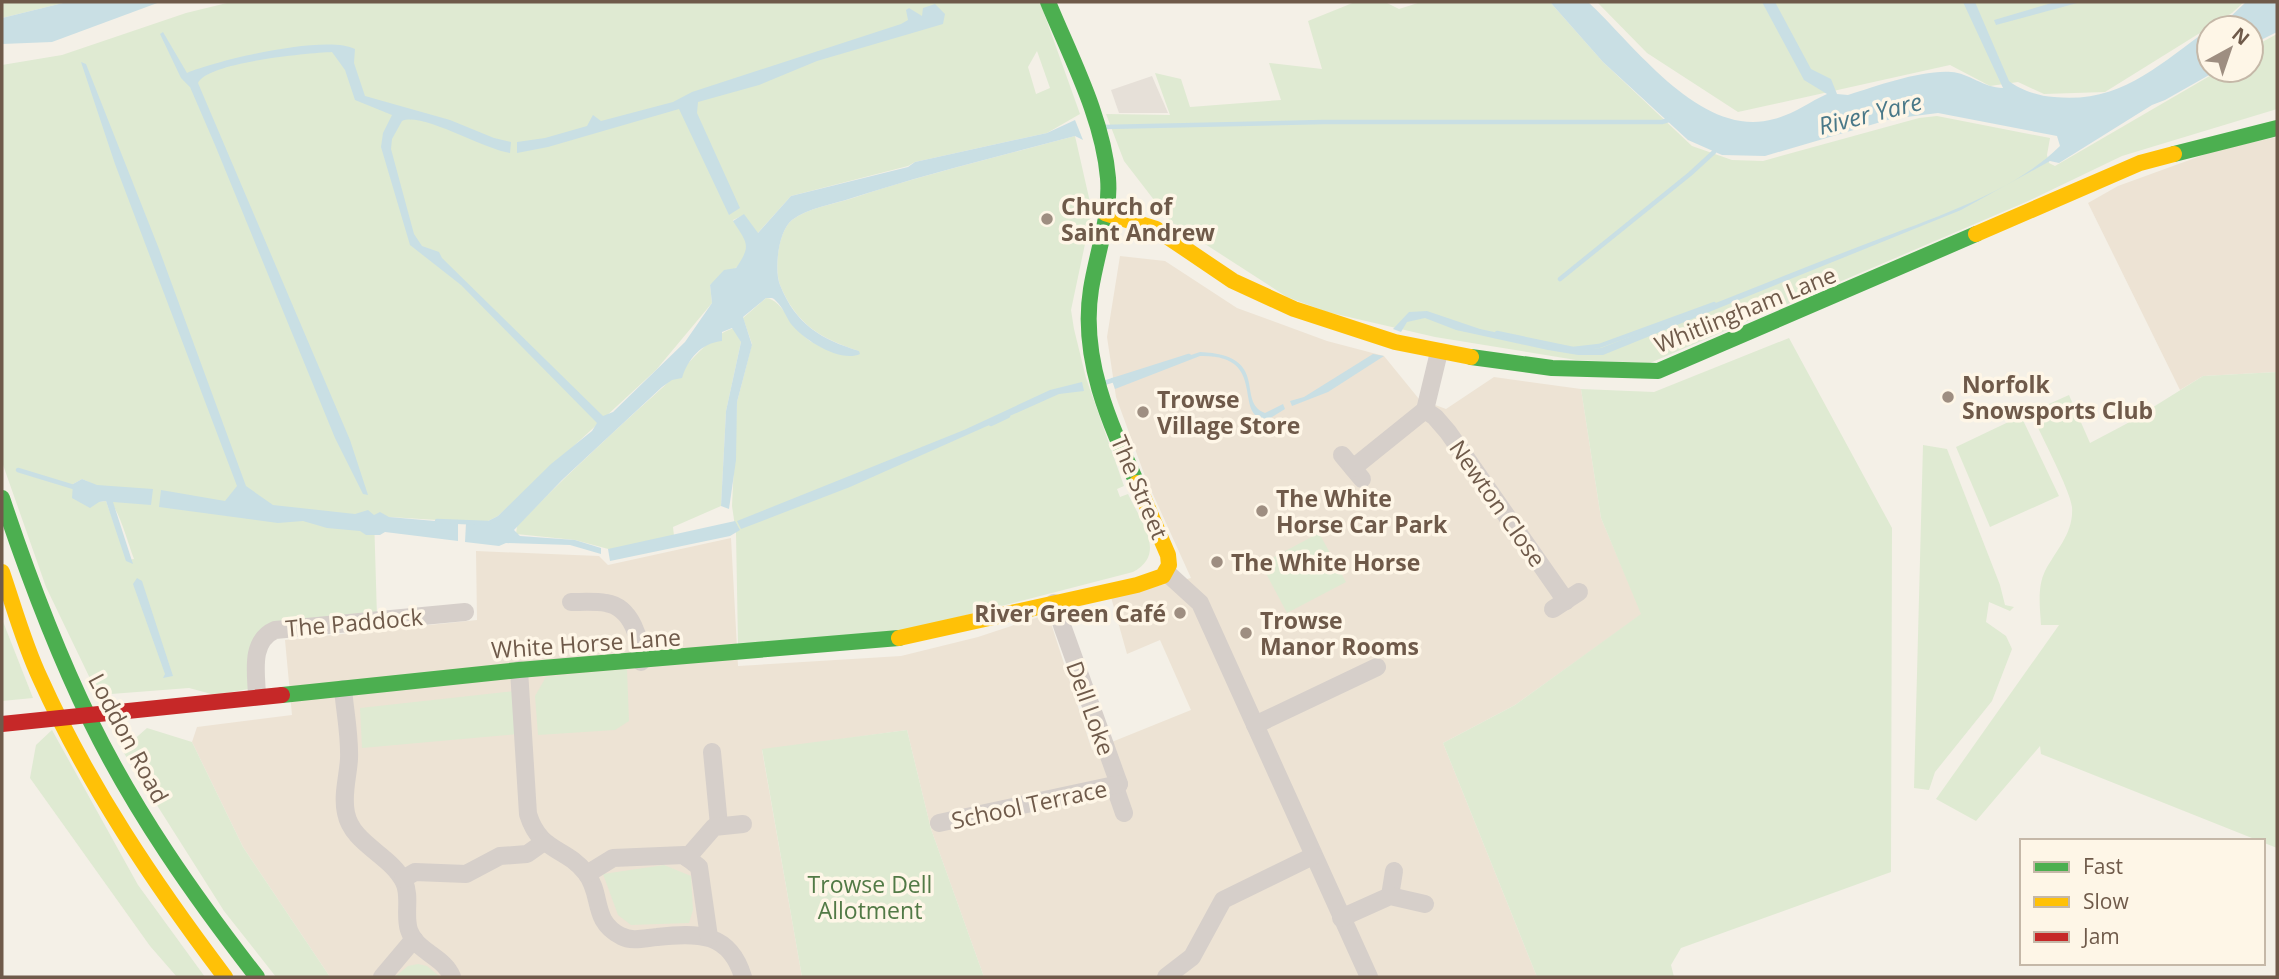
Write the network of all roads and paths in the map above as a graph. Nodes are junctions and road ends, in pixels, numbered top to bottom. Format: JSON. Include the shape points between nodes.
{"nodes":[{"id":1,"x":1048,"y":2,"type":"edge"},
{"id":2,"x":2277,"y":128,"type":"edge"},
{"id":3,"x":1105,"y":213,"type":"junction"},
{"id":4,"x":1439,"y":352,"type":"junction"},
{"id":5,"x":1425,"y":411,"type":"junction"},
{"id":6,"x":1352,"y":467,"type":"dead end"},
{"id":7,"x":2,"y":498,"type":"edge"},
{"id":8,"x":2,"y":572,"type":"edge"},
{"id":9,"x":1166,"y":572,"type":"junction"},
{"id":10,"x":1566,"y":600,"type":"dead end"},
{"id":11,"x":571,"y":602,"type":"dead end"},
{"id":12,"x":1054,"y":603,"type":"junction"},
{"id":13,"x":465,"y":612,"type":"dead end"},
{"id":14,"x":641,"y":662,"type":"junction"},
{"id":15,"x":1377,"y":667,"type":"dead end"},
{"id":16,"x":519,"y":670,"type":"junction"},
{"id":17,"x":343,"y":689,"type":"junction"},
{"id":18,"x":257,"y":695,"type":"junction"},
{"id":19,"x":2,"y":724,"type":"edge"},
{"id":20,"x":1255,"y":725,"type":"junction"},
{"id":21,"x":712,"y":752,"type":"dead end"},
{"id":22,"x":1119,"y":785,"type":"junction"},
{"id":23,"x":1124,"y":813,"type":"dead end"},
{"id":24,"x":939,"y":822,"type":"dead end"},
{"id":25,"x":743,"y":824,"type":"dead end"},
{"id":26,"x":719,"y":825,"type":"junction"},
{"id":27,"x":544,"y":842,"type":"junction"},
{"id":28,"x":1313,"y":856,"type":"junction"},
{"id":29,"x":687,"y":858,"type":"junction"},
{"id":30,"x":1394,"y":871,"type":"dead end"},
{"id":31,"x":587,"y":874,"type":"junction"},
{"id":32,"x":402,"y":879,"type":"junction"},
{"id":33,"x":1390,"y":896,"type":"junction"},
{"id":34,"x":1425,"y":904,"type":"dead end"},
{"id":35,"x":1341,"y":918,"type":"junction"},
{"id":36,"x":709,"y":937,"type":"junction"},
{"id":37,"x":414,"y":939,"type":"junction"},
{"id":38,"x":225,"y":977,"type":"edge"},
{"id":39,"x":257,"y":977,"type":"edge"},
{"id":40,"x":382,"y":977,"type":"edge"},
{"id":41,"x":452,"y":977,"type":"edge"},
{"id":42,"x":743,"y":977,"type":"edge"},
{"id":43,"x":1166,"y":977,"type":"edge"},
{"id":44,"x":1368,"y":977,"type":"edge"}],
"edges":[{"from":1,"to":3,"type":"main road","name":"The Street","via":[[1102,153],[1108,182]]},
{"from":2,"to":4,"type":"main road","name":"Whitlingham Lane","via":[[2140,163],[1670,368],[1584,372]]},
{"from":3,"to":4,"type":"main road","name":"Whitlingham Lane","via":[[1154,228],[1243,286],[1310,316]]},
{"from":3,"to":9,"type":"main road","name":"The Street","via":[[1088,294],[1089,348],[1103,397],[1167,551]]},
{"from":4,"to":5,"type":"street"},
{"from":5,"to":6,"type":"street"},
{"from":5,"to":10,"type":"street","name":"Newton Close","via":[[1448,432]]},
{"from":7,"to":39,"type":"main road","name":"Loddon Road","via":[[68,673],[110,758],[211,919]]},
{"from":8,"to":38,"type":"main road","name":"Loddon Road","via":[[39,675],[84,761],[158,885]]},
{"from":9,"to":12,"type":"main road","name":"White Horse Lane","via":[[1156,580]]},
{"from":9,"to":20,"type":"street","name":"The Street","via":[[1200,603]]},
{"from":11,"to":14,"type":"street","via":[[615,606],[638,630]]},
{"from":12,"to":14,"type":"main road","name":"White Horse Lane","via":[[908,636]]},
{"from":12,"to":22,"type":"street","name":"Dell Loke"},
{"from":13,"to":18,"type":"street","name":"The Paddock","via":[[275,630],[260,640],[257,650]]},
{"from":14,"to":16,"type":"main road","name":"White Horse Lane"},
{"from":15,"to":20,"type":"street"},
{"from":16,"to":17,"type":"main road","name":"White Horse Lane"},
{"from":16,"to":27,"type":"street","via":[[527,814],[533,833]]},
{"from":17,"to":18,"type":"main road","name":"White Horse Lane"},
{"from":17,"to":32,"type":"street","via":[[349,758],[346,814],[359,836]]},
{"from":18,"to":19,"type":"main road","name":"White Horse Lane"},
{"from":20,"to":28,"type":"street","name":"The Street"},
{"from":21,"to":26,"type":"street"},
{"from":22,"to":23,"type":"street","name":"Dell Loke","via":[[1116,790]]},
{"from":22,"to":24,"type":"street","name":"School Terrace"},
{"from":25,"to":26,"type":"street"},
{"from":26,"to":29,"type":"street","via":[[708,831]]},
{"from":27,"to":31,"type":"street"},
{"from":27,"to":32,"type":"street","via":[[527,854],[500,856],[466,874],[415,872]]},
{"from":28,"to":35,"type":"street","name":"The Street"},
{"from":28,"to":43,"type":"street","via":[[1223,900],[1192,957]]},
{"from":29,"to":31,"type":"street","via":[[675,854],[613,858]]},
{"from":29,"to":36,"type":"street","via":[[699,867]]},
{"from":30,"to":33,"type":"street"},
{"from":31,"to":36,"type":"street","via":[[600,918],[622,937]]},
{"from":32,"to":37,"type":"street","via":[[408,929]]},
{"from":33,"to":34,"type":"street"},
{"from":33,"to":35,"type":"street"},
{"from":35,"to":44,"type":"street","name":"The Street"},
{"from":36,"to":42,"type":"street","via":[[732,950]]},
{"from":37,"to":40,"type":"street"},
{"from":37,"to":41,"type":"street","via":[[446,966]]}]}
